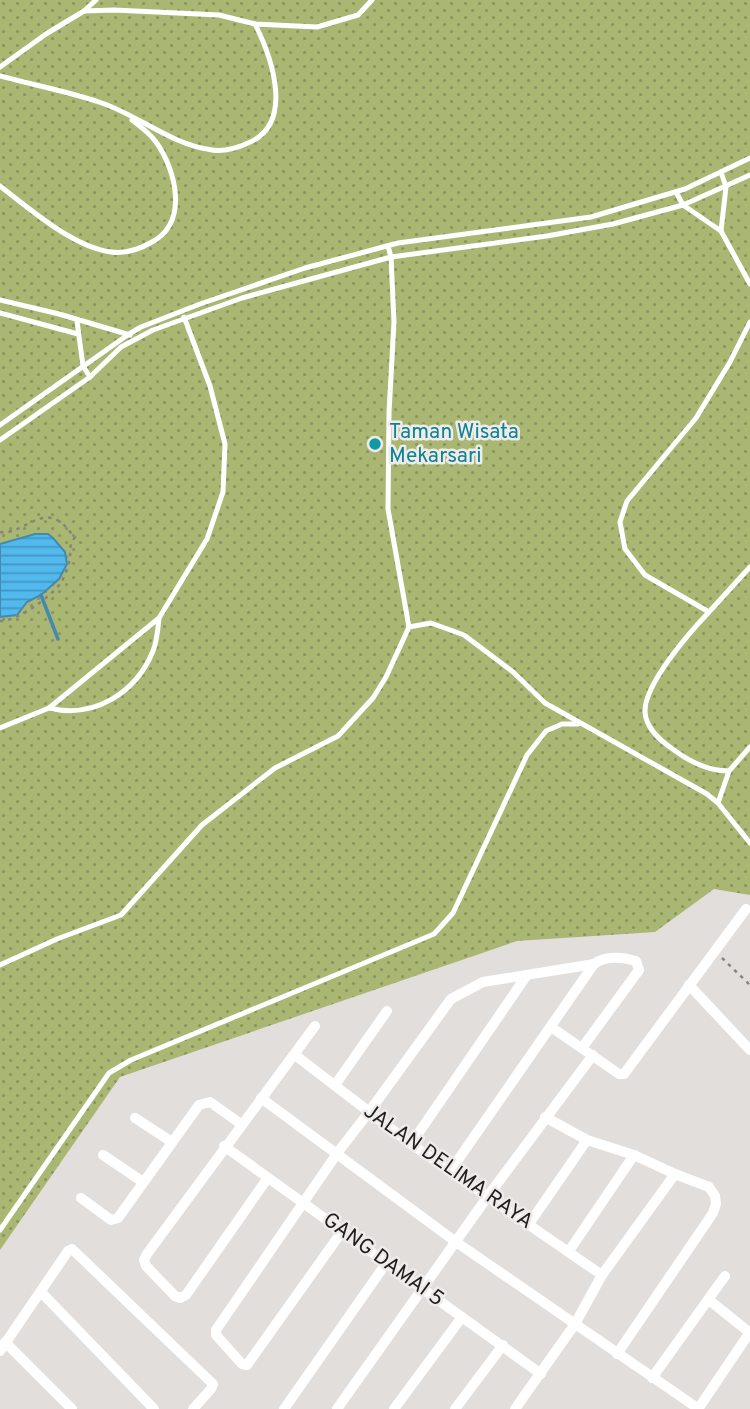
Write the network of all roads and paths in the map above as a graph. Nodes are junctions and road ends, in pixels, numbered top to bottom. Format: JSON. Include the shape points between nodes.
{"nodes":[{"id":1,"x":96,"y":0,"type":"edge"},
{"id":2,"x":372,"y":0,"type":"edge"},
{"id":3,"x":84,"y":11,"type":"junction"},
{"id":4,"x":255,"y":24,"type":"junction"},
{"id":5,"x":0,"y":67,"type":"edge"},
{"id":6,"x":0,"y":76,"type":"edge"},
{"id":7,"x":127,"y":115,"type":"junction"},
{"id":8,"x":750,"y":158,"type":"edge"},
{"id":9,"x":720,"y":172,"type":"junction"},
{"id":10,"x":750,"y":175,"type":"edge"},
{"id":11,"x":0,"y":186,"type":"edge"},
{"id":12,"x":726,"y":187,"type":"junction"},
{"id":13,"x":676,"y":192,"type":"junction"},
{"id":14,"x":682,"y":205,"type":"junction"},
{"id":15,"x":721,"y":230,"type":"junction"},
{"id":16,"x":388,"y":246,"type":"junction"},
{"id":17,"x":391,"y":257,"type":"junction"},
{"id":18,"x":750,"y":284,"type":"edge"},
{"id":19,"x":0,"y":300,"type":"edge"},
{"id":20,"x":181,"y":311,"type":"junction"},
{"id":21,"x":0,"y":313,"type":"edge"},
{"id":22,"x":185,"y":318,"type":"junction"},
{"id":23,"x":77,"y":321,"type":"junction"},
{"id":24,"x":750,"y":322,"type":"edge"},
{"id":25,"x":78,"y":334,"type":"junction"},
{"id":26,"x":129,"y":334,"type":"junction"},
{"id":27,"x":134,"y":340,"type":"junction"},
{"id":28,"x":83,"y":366,"type":"junction"},
{"id":29,"x":90,"y":377,"type":"junction"},
{"id":30,"x":0,"y":425,"type":"edge"},
{"id":31,"x":0,"y":440,"type":"edge"},
{"id":32,"x":0,"y":532,"type":"edge"},
{"id":33,"x":750,"y":567,"type":"edge"},
{"id":34,"x":709,"y":612,"type":"junction"},
{"id":35,"x":159,"y":618,"type":"junction"},
{"id":36,"x":0,"y":621,"type":"edge"},
{"id":37,"x":410,"y":626,"type":"junction"},
{"id":38,"x":49,"y":708,"type":"junction"},
{"id":39,"x":578,"y":724,"type":"junction"},
{"id":40,"x":0,"y":728,"type":"edge"},
{"id":41,"x":750,"y":747,"type":"edge"},
{"id":42,"x":729,"y":771,"type":"junction"},
{"id":43,"x":718,"y":803,"type":"junction"},
{"id":44,"x":750,"y":843,"type":"edge"},
{"id":45,"x":747,"y":909,"type":"dead end"},
{"id":46,"x":716,"y":952,"type":"junction"},
{"id":47,"x":594,"y":964,"type":"junction"},
{"id":48,"x":0,"y":965,"type":"edge"},
{"id":49,"x":527,"y":975,"type":"junction"},
{"id":50,"x":689,"y":985,"type":"junction"},
{"id":51,"x":750,"y":985,"type":"edge"},
{"id":52,"x":387,"y":1011,"type":"dead end"},
{"id":53,"x":315,"y":1026,"type":"dead end"},
{"id":54,"x":551,"y":1027,"type":"junction"},
{"id":55,"x":582,"y":1048,"type":"junction"},
{"id":56,"x":750,"y":1050,"type":"edge"},
{"id":57,"x":295,"y":1055,"type":"junction"},
{"id":58,"x":593,"y":1055,"type":"junction"},
{"id":59,"x":335,"y":1085,"type":"junction"},
{"id":60,"x":261,"y":1098,"type":"junction"},
{"id":61,"x":369,"y":1112,"type":"junction"},
{"id":62,"x":545,"y":1117,"type":"junction"},
{"id":63,"x":135,"y":1118,"type":"dead end"},
{"id":64,"x":241,"y":1124,"type":"junction"},
{"id":65,"x":587,"y":1140,"type":"junction"},
{"id":66,"x":172,"y":1142,"type":"junction"},
{"id":67,"x":411,"y":1144,"type":"junction"},
{"id":68,"x":224,"y":1146,"type":"junction"},
{"id":69,"x":338,"y":1153,"type":"junction"},
{"id":70,"x":634,"y":1154,"type":"junction"},
{"id":71,"x":103,"y":1155,"type":"dead end"},
{"id":72,"x":451,"y":1170,"type":"junction"},
{"id":73,"x":675,"y":1174,"type":"junction"},
{"id":74,"x":267,"y":1179,"type":"junction"},
{"id":75,"x":143,"y":1182,"type":"junction"},
{"id":76,"x":488,"y":1196,"type":"junction"},
{"id":77,"x":81,"y":1198,"type":"dead end"},
{"id":78,"x":304,"y":1204,"type":"junction"},
{"id":79,"x":528,"y":1224,"type":"junction"},
{"id":80,"x":1,"y":1227,"type":"edge"},
{"id":81,"x":343,"y":1230,"type":"junction"},
{"id":82,"x":456,"y":1242,"type":"junction"},
{"id":83,"x":569,"y":1251,"type":"junction"},
{"id":84,"x":387,"y":1262,"type":"junction"},
{"id":85,"x":602,"y":1275,"type":"junction"},
{"id":86,"x":724,"y":1276,"type":"dead end"},
{"id":87,"x":422,"y":1287,"type":"junction"},
{"id":88,"x":40,"y":1292,"type":"junction"},
{"id":89,"x":709,"y":1300,"type":"junction"},
{"id":90,"x":462,"y":1317,"type":"junction"},
{"id":91,"x":575,"y":1324,"type":"junction"},
{"id":92,"x":750,"y":1332,"type":"edge"},
{"id":93,"x":503,"y":1345,"type":"junction"},
{"id":94,"x":2,"y":1347,"type":"edge"},
{"id":95,"x":617,"y":1354,"type":"junction"},
{"id":96,"x":541,"y":1374,"type":"junction"},
{"id":97,"x":652,"y":1378,"type":"junction"},
{"id":98,"x":72,"y":1409,"type":"edge"},
{"id":99,"x":154,"y":1409,"type":"edge"},
{"id":100,"x":193,"y":1409,"type":"edge"},
{"id":101,"x":284,"y":1409,"type":"edge"},
{"id":102,"x":337,"y":1409,"type":"edge"},
{"id":103,"x":394,"y":1409,"type":"edge"},
{"id":104,"x":455,"y":1409,"type":"edge"},
{"id":105,"x":515,"y":1409,"type":"edge"},
{"id":106,"x":698,"y":1409,"type":"edge"}],
"edges":[{"from":1,"to":3,"type":"lane"},
{"from":2,"to":4,"type":"lane","via":[[358,15],[317,27]]},
{"from":3,"to":4,"type":"lane","via":[[219,15]]},
{"from":3,"to":5,"type":"lane"},
{"from":4,"to":7,"type":"lane","via":[[273,76],[275,103],[272,124],[254,141],[212,150]]},
{"from":6,"to":7,"type":"lane","via":[[101,102]]},
{"from":7,"to":11,"type":"lane","via":[[155,140],[173,179],[176,206],[172,223],[150,244],[111,252],[93,246],[57,228]]},
{"from":8,"to":9,"type":"lane"},
{"from":9,"to":12,"type":"lane"},
{"from":9,"to":13,"type":"lane"},
{"from":10,"to":12,"type":"lane"},
{"from":12,"to":14,"type":"lane"},
{"from":12,"to":15,"type":"lane"},
{"from":13,"to":14,"type":"lane"},
{"from":13,"to":16,"type":"lane","via":[[592,218]]},
{"from":14,"to":15,"type":"lane"},
{"from":14,"to":17,"type":"lane","via":[[600,227]]},
{"from":15,"to":18,"type":"lane"},
{"from":16,"to":17,"type":"lane"},
{"from":16,"to":20,"type":"lane","via":[[305,268]]},
{"from":17,"to":22,"type":"lane"},
{"from":17,"to":37,"type":"lane","via":[[394,322],[388,509]]},
{"from":19,"to":23,"type":"lane"},
{"from":20,"to":22,"type":"lane"},
{"from":20,"to":26,"type":"lane"},
{"from":21,"to":25,"type":"lane"},
{"from":22,"to":27,"type":"lane"},
{"from":22,"to":35,"type":"lane","via":[[225,444],[223,492],[207,539]]},
{"from":23,"to":25,"type":"lane"},
{"from":23,"to":26,"type":"lane"},
{"from":24,"to":34,"type":"lane","via":[[696,418],[627,501],[620,522],[625,549],[645,575]]},
{"from":25,"to":28,"type":"lane"},
{"from":26,"to":27,"type":"lane"},
{"from":26,"to":28,"type":"lane"},
{"from":27,"to":29,"type":"lane"},
{"from":28,"to":29,"type":"lane"},
{"from":28,"to":30,"type":"lane"},
{"from":29,"to":31,"type":"lane"},
{"from":32,"to":36,"type":"path","via":[[48,517],[57,519],[75,537],[61,583],[15,619]]},
{"from":33,"to":34,"type":"lane"},
{"from":34,"to":42,"type":"lane","via":[[682,642],[652,688],[645,712],[651,729],[683,757]]},
{"from":35,"to":38,"type":"lane"},
{"from":35,"to":38,"type":"lane","via":[[154,649],[123,694],[86,709],[65,712]]},
{"from":37,"to":39,"type":"lane","via":[[431,623],[464,635],[545,703]]},
{"from":37,"to":48,"type":"lane","via":[[373,698],[338,736],[275,768],[212,817],[121,915]]},
{"from":38,"to":40,"type":"lane"},
{"from":39,"to":43,"type":"lane"},
{"from":39,"to":80,"type":"lane","via":[[546,731],[527,755],[453,914],[434,934],[109,1073]]},
{"from":41,"to":42,"type":"lane"},
{"from":42,"to":43,"type":"lane"},
{"from":43,"to":44,"type":"lane"},
{"from":45,"to":46,"type":"street"},
{"from":46,"to":50,"type":"street"},
{"from":46,"to":51,"type":"path"},
{"from":47,"to":49,"type":"street"},
{"from":47,"to":54,"type":"street"},
{"from":47,"to":55,"type":"street","via":[[623,957],[636,961],[639,971]]},
{"from":49,"to":61,"type":"street","via":[[483,982],[450,999]]},
{"from":49,"to":67,"type":"street"},
{"from":50,"to":56,"type":"street"},
{"from":50,"to":58,"type":"street","via":[[624,1074]]},
{"from":52,"to":59,"type":"street"},
{"from":53,"to":57,"type":"street"},
{"from":54,"to":55,"type":"street"},
{"from":54,"to":72,"type":"street"},
{"from":55,"to":58,"type":"street"},
{"from":57,"to":59,"type":"street","name":"JALAN DELIMA RAYA"},
{"from":57,"to":60,"type":"street"},
{"from":58,"to":62,"type":"street"},
{"from":59,"to":61,"type":"street","name":"JALAN DELIMA RAYA"},
{"from":60,"to":64,"type":"street"},
{"from":60,"to":69,"type":"street"},
{"from":61,"to":67,"type":"street","name":"JALAN DELIMA RAYA"},
{"from":61,"to":69,"type":"street"},
{"from":62,"to":65,"type":"street"},
{"from":62,"to":76,"type":"street"},
{"from":63,"to":66,"type":"street"},
{"from":64,"to":66,"type":"street","via":[[204,1102]]},
{"from":64,"to":68,"type":"street"},
{"from":65,"to":70,"type":"street"},
{"from":65,"to":79,"type":"street"},
{"from":66,"to":75,"type":"street"},
{"from":67,"to":72,"type":"street","name":"JALAN DELIMA RAYA"},
{"from":68,"to":74,"type":"street","name":"GANG DAMAI 5"},
{"from":68,"to":74,"type":"street","via":[[144,1260],[175,1296],[186,1295]]},
{"from":69,"to":78,"type":"street"},
{"from":69,"to":82,"type":"street"},
{"from":70,"to":73,"type":"street"},
{"from":70,"to":83,"type":"street"},
{"from":71,"to":75,"type":"street"},
{"from":72,"to":76,"type":"street","name":"JALAN DELIMA RAYA"},
{"from":73,"to":85,"type":"street"},
{"from":73,"to":95,"type":"street","via":[[709,1187],[716,1204]]},
{"from":74,"to":78,"type":"street","name":"GANG DAMAI 5"},
{"from":75,"to":77,"type":"street","via":[[115,1220]]},
{"from":76,"to":79,"type":"street","name":"JALAN DELIMA RAYA"},
{"from":76,"to":82,"type":"street"},
{"from":78,"to":81,"type":"street","name":"GANG DAMAI 5"},
{"from":78,"to":81,"type":"street","via":[[216,1330],[242,1364],[247,1365]]},
{"from":79,"to":83,"type":"street","name":"JALAN DELIMA RAYA"},
{"from":81,"to":84,"type":"street","name":"GANG DAMAI 5"},
{"from":82,"to":87,"type":"street"},
{"from":82,"to":91,"type":"street"},
{"from":83,"to":85,"type":"street","name":"JALAN DELIMA RAYA"},
{"from":84,"to":87,"type":"street","name":"GANG DAMAI 5"},
{"from":84,"to":101,"type":"street"},
{"from":85,"to":91,"type":"street"},
{"from":86,"to":89,"type":"street"},
{"from":87,"to":90,"type":"street","name":"GANG DAMAI 5"},
{"from":87,"to":102,"type":"street"},
{"from":88,"to":94,"type":"street"},
{"from":88,"to":99,"type":"street"},
{"from":88,"to":100,"type":"street","via":[[68,1251],[76,1251],[213,1384]]},
{"from":89,"to":92,"type":"street"},
{"from":89,"to":97,"type":"street"},
{"from":90,"to":93,"type":"street","name":"GANG DAMAI 5"},
{"from":90,"to":103,"type":"street"},
{"from":91,"to":95,"type":"street"},
{"from":91,"to":96,"type":"street"},
{"from":92,"to":106,"type":"street"},
{"from":93,"to":96,"type":"street","name":"GANG DAMAI 5"},
{"from":93,"to":104,"type":"street"},
{"from":94,"to":98,"type":"street"},
{"from":95,"to":97,"type":"street"},
{"from":96,"to":105,"type":"street"},
{"from":97,"to":106,"type":"street"}]}
